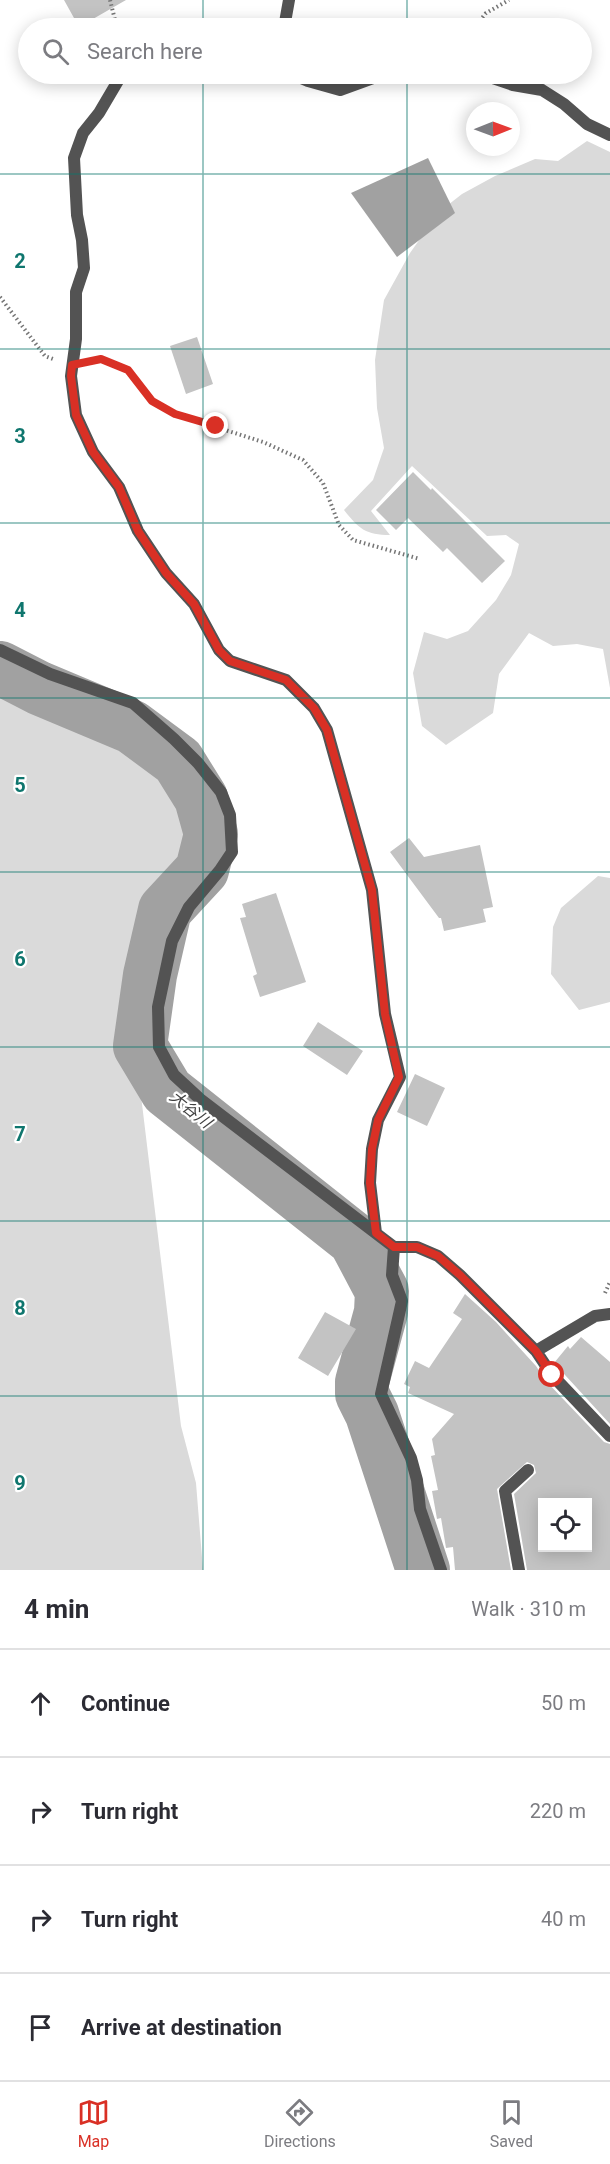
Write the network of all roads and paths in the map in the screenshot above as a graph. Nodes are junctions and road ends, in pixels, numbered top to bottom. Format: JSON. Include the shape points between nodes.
{"nodes":[{"id":1,"x":110,"y":0,"type":"edge"},
{"id":2,"x":289,"y":0,"type":"edge"},
{"id":3,"x":509,"y":0,"type":"edge"},
{"id":4,"x":114,"y":18,"type":"edge"},
{"id":5,"x":286,"y":18,"type":"edge"},
{"id":6,"x":482,"y":18,"type":"edge"},
{"id":7,"x":116,"y":84,"type":"edge"},
{"id":8,"x":319,"y":84,"type":"edge"},
{"id":9,"x":356,"y":84,"type":"edge"},
{"id":10,"x":510,"y":84,"type":"edge"},
{"id":11,"x":610,"y":135,"type":"edge"},
{"id":12,"x":0,"y":297,"type":"edge"},
{"id":13,"x":72,"y":365,"type":"junction"},
{"id":14,"x":420,"y":559,"type":"dead end"},
{"id":15,"x":0,"y":650,"type":"edge"},
{"id":16,"x":376,"y":1233,"type":"junction"},
{"id":17,"x":394,"y":1247,"type":"junction"},
{"id":18,"x":610,"y":1314,"type":"edge"},
{"id":19,"x":536,"y":1351,"type":"junction"},
{"id":20,"x":610,"y":1436,"type":"edge"},
{"id":21,"x":528,"y":1470,"type":"dead end"},
{"id":22,"x":441,"y":1570,"type":"edge"},
{"id":23,"x":519,"y":1570,"type":"edge"}],
"edges":[{"from":1,"to":4,"type":"path"},
{"from":2,"to":5,"type":"street"},
{"from":3,"to":6,"type":"path"},
{"from":7,"to":13,"type":"street","via":[[83,133],[74,158],[84,268],[76,292]]},
{"from":8,"to":9,"type":"street","via":[[340,90]]},
{"from":10,"to":11,"type":"street","via":[[542,90],[586,124]]},
{"from":12,"to":13,"type":"path","via":[[45,356]]},
{"from":13,"to":14,"type":"path","via":[[101,359],[128,370],[152,401],[175,414],[262,442],[303,460],[323,483],[339,525],[353,540]]},
{"from":13,"to":16,"type":"street","via":[[76,415],[93,452],[119,487],[138,531],[166,573],[194,604],[219,650],[230,661],[286,680],[314,708],[327,730],[372,890],[385,1014],[399,1077],[378,1120],[372,1149],[370,1183]]},
{"from":15,"to":16,"type":"street","via":[[50,674],[133,703],[198,763],[221,792],[230,815],[232,852],[189,908],[172,940],[158,1007],[159,1047],[174,1075],[200,1099]]},
{"from":16,"to":17,"type":"street"},
{"from":17,"to":19,"type":"street","via":[[417,1247],[438,1256]]},
{"from":17,"to":22,"type":"street","via":[[392,1275],[402,1301],[381,1394],[411,1458],[420,1509]]},
{"from":18,"to":19,"type":"street","via":[[596,1316]]},
{"from":19,"to":20,"type":"street","via":[[552,1375]]},
{"from":21,"to":23,"type":"street","via":[[505,1491]]}]}
